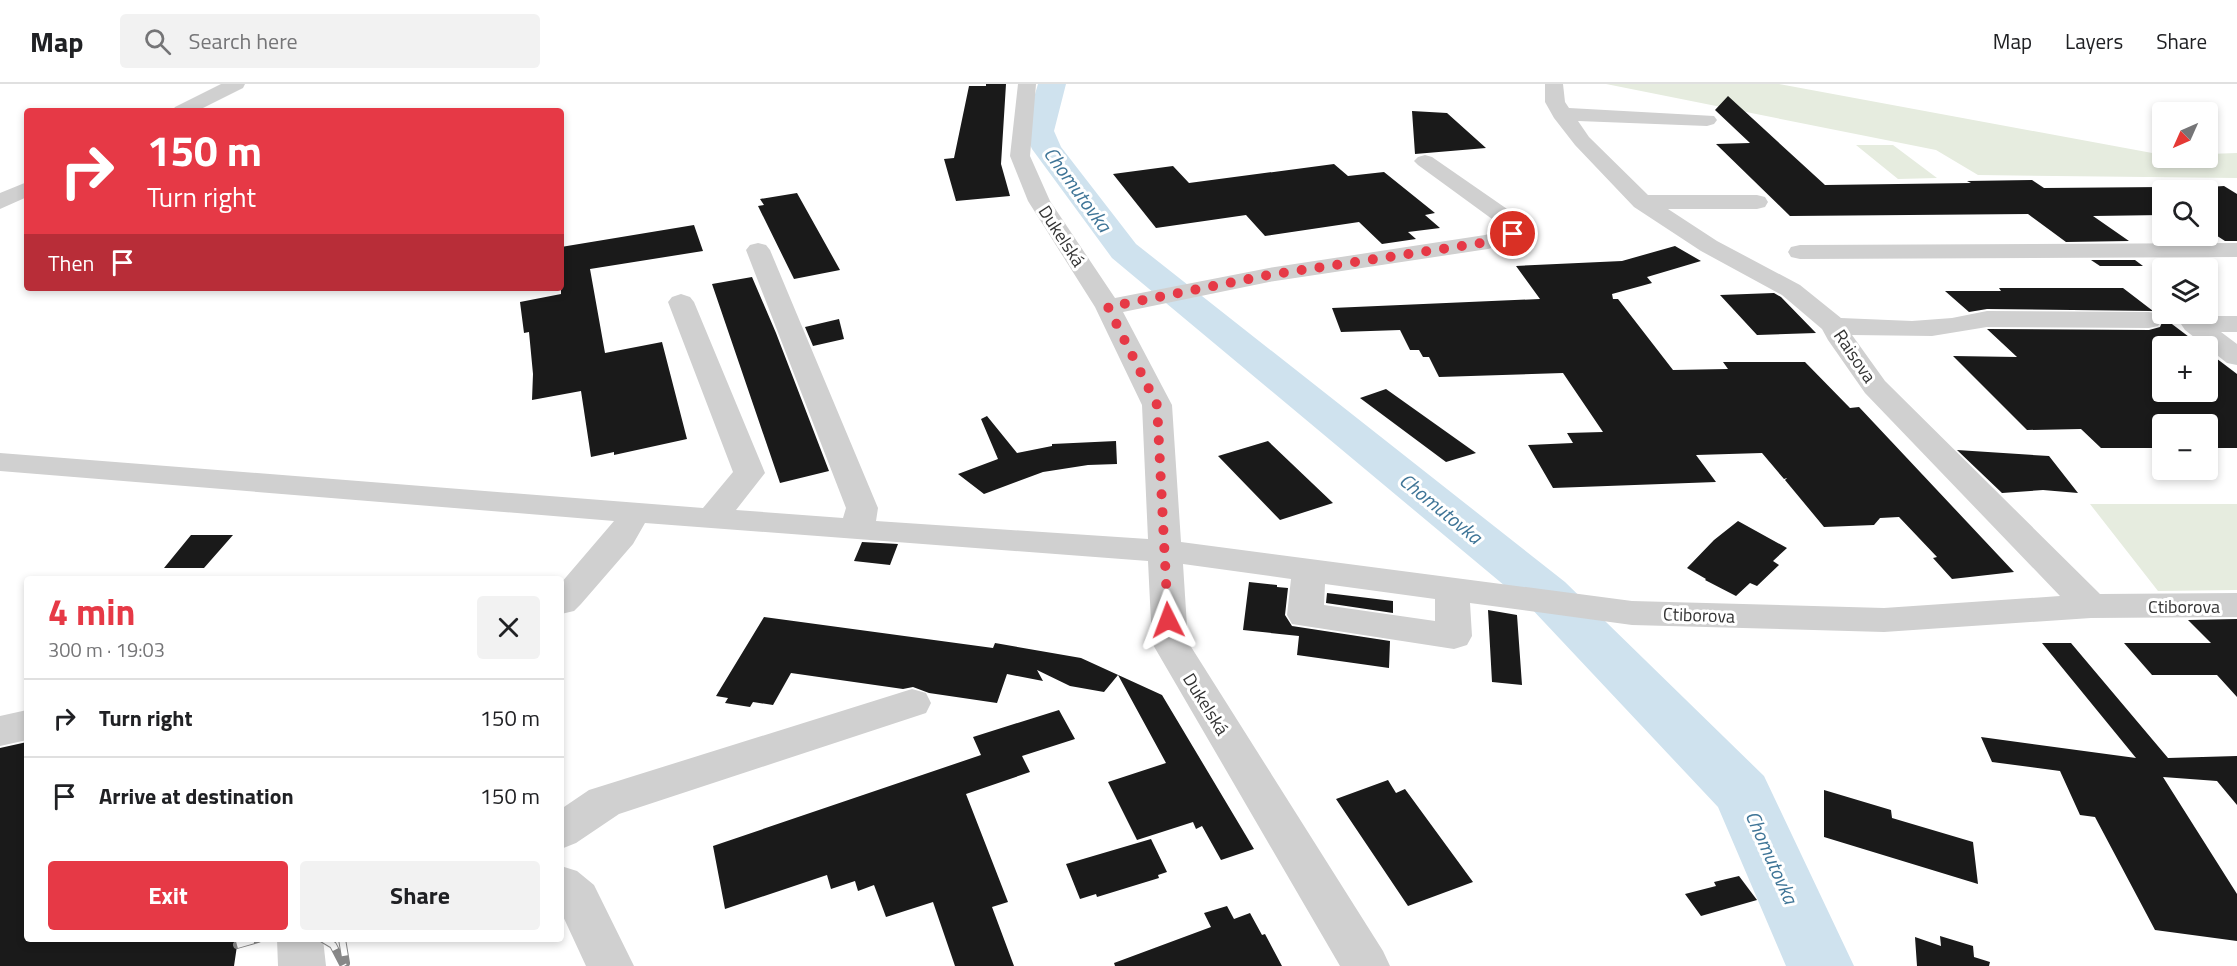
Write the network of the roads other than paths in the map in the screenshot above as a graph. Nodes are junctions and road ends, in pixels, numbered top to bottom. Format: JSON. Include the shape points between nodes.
{"nodes":[{"id":1,"x":236,"y":84,"type":"edge"},
{"id":2,"x":1027,"y":84,"type":"edge"},
{"id":3,"x":1554,"y":84,"type":"edge"},
{"id":4,"x":188,"y":108,"type":"edge"},
{"id":5,"x":1562,"y":114,"type":"junction"},
{"id":6,"x":1707,"y":120,"type":"dead end"},
{"id":7,"x":1425,"y":161,"type":"dead end"},
{"id":8,"x":24,"y":190,"type":"edge"},
{"id":9,"x":0,"y":202,"type":"edge"},
{"id":10,"x":1642,"y":202,"type":"junction"},
{"id":11,"x":1757,"y":202,"type":"dead end"},
{"id":12,"x":758,"y":250,"type":"dead end"},
{"id":13,"x":2237,"y":250,"type":"edge"},
{"id":14,"x":1800,"y":252,"type":"dead end"},
{"id":15,"x":681,"y":302,"type":"dead end"},
{"id":16,"x":1108,"y":307,"type":"junction"},
{"id":17,"x":2149,"y":320,"type":"dead end"},
{"id":18,"x":2237,"y":324,"type":"edge"},
{"id":19,"x":1834,"y":325,"type":"junction"},
{"id":20,"x":2237,"y":357,"type":"edge"},
{"id":21,"x":0,"y":462,"type":"edge"},
{"id":22,"x":635,"y":513,"type":"junction"},
{"id":23,"x":711,"y":519,"type":"junction"},
{"id":24,"x":857,"y":530,"type":"junction"},
{"id":25,"x":1164,"y":551,"type":"junction"},
{"id":26,"x":564,"y":600,"type":"edge"},
{"id":27,"x":2237,"y":605,"type":"edge"},
{"id":28,"x":2091,"y":606,"type":"junction"},
{"id":29,"x":912,"y":703,"type":"dead end"},
{"id":30,"x":24,"y":725,"type":"edge"},
{"id":31,"x":0,"y":731,"type":"edge"},
{"id":32,"x":564,"y":829,"type":"edge"},
{"id":33,"x":564,"y":887,"type":"edge"},
{"id":34,"x":300,"y":942,"type":"edge"},
{"id":35,"x":302,"y":966,"type":"edge"},
{"id":36,"x":610,"y":966,"type":"edge"},
{"id":37,"x":1366,"y":966,"type":"edge"}],
"edges":[{"from":1,"to":4,"type":"street"},
{"from":2,"to":16,"type":"street","name":"Dukelská","via":[[1020,156],[1039,201]]},
{"from":3,"to":5,"type":"street","name":"Raisova"},
{"from":5,"to":6,"type":"street"},
{"from":5,"to":10,"type":"street","name":"Raisova","via":[[1582,141]]},
{"from":7,"to":16,"type":"street","via":[[1515,225],[1513,234],[1488,242],[1269,275]]},
{"from":8,"to":9,"type":"street"},
{"from":10,"to":11,"type":"street"},
{"from":10,"to":19,"type":"street","name":"Raisova","via":[[1709,246],[1791,290]]},
{"from":12,"to":24,"type":"street","via":[[862,508]]},
{"from":13,"to":14,"type":"street"},
{"from":15,"to":23,"type":"street","via":[[749,472]]},
{"from":16,"to":25,"type":"street","name":"Dukelská","via":[[1157,405]]},
{"from":17,"to":19,"type":"street","via":[[1987,319],[1965,326],[1872,328]]},
{"from":18,"to":20,"type":"street","via":[[2194,324]]},
{"from":19,"to":28,"type":"street","name":"Raisova","via":[[1875,387]]},
{"from":21,"to":22,"type":"street"},
{"from":22,"to":23,"type":"street"},
{"from":22,"to":26,"type":"street","via":[[621,536]]},
{"from":23,"to":24,"type":"street"},
{"from":24,"to":25,"type":"street"},
{"from":25,"to":28,"type":"street","name":"Ctiborova","via":[[1309,571],[1305,615],[1454,636],[1452,591],[1632,613],[1884,620]]},
{"from":25,"to":37,"type":"street","name":"Dukelská","via":[[1170,644]]},
{"from":27,"to":28,"type":"street","name":"Ctiborova"},
{"from":29,"to":32,"type":"street","via":[[604,802]]},
{"from":30,"to":31,"type":"street"},
{"from":33,"to":36,"type":"street","via":[[578,899]]},
{"from":34,"to":35,"type":"street"}]}
